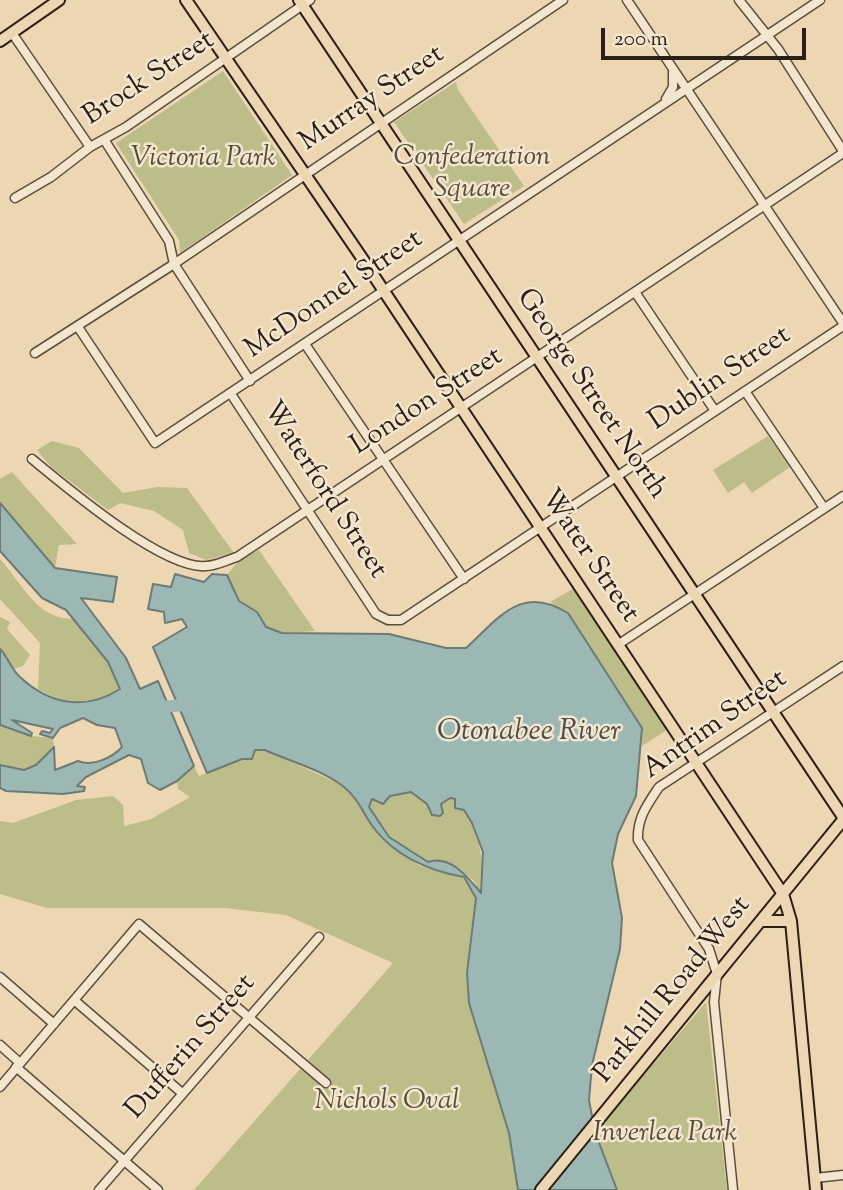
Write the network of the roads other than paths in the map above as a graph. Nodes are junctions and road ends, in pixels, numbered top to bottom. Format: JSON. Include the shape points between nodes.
{"nodes":[{"id":1,"x":59,"y":0,"type":"edge"},
{"id":2,"x":186,"y":0,"type":"edge"},
{"id":3,"x":562,"y":0,"type":"edge"},
{"id":4,"x":627,"y":0,"type":"edge"},
{"id":5,"x":820,"y":0,"type":"edge"},
{"id":6,"x":740,"y":1,"type":"edge"},
{"id":7,"x":304,"y":2,"type":"edge"},
{"id":8,"x":12,"y":33,"type":"junction"},
{"id":9,"x":768,"y":35,"type":"junction"},
{"id":10,"x":0,"y":41,"type":"edge"},
{"id":11,"x":226,"y":58,"type":"junction"},
{"id":12,"x":672,"y":67,"type":"junction"},
{"id":13,"x":685,"y":88,"type":"junction"},
{"id":14,"x":656,"y":108,"type":"junction"},
{"id":15,"x":381,"y":122,"type":"junction"},
{"id":16,"x":105,"y":141,"type":"junction"},
{"id":17,"x":90,"y":147,"type":"junction"},
{"id":18,"x":843,"y":152,"type":"edge"},
{"id":19,"x":304,"y":174,"type":"junction"},
{"id":20,"x":15,"y":198,"type":"dead end"},
{"id":21,"x":765,"y":205,"type":"junction"},
{"id":22,"x":459,"y":240,"type":"junction"},
{"id":23,"x":174,"y":264,"type":"junction"},
{"id":24,"x":383,"y":291,"type":"junction"},
{"id":25,"x":635,"y":292,"type":"junction"},
{"id":26,"x":843,"y":324,"type":"edge"},
{"id":27,"x":78,"y":327,"type":"junction"},
{"id":28,"x":305,"y":344,"type":"junction"},
{"id":29,"x":35,"y":354,"type":"dead end"},
{"id":30,"x":539,"y":357,"type":"junction"},
{"id":31,"x":250,"y":381,"type":"junction"},
{"id":32,"x":745,"y":391,"type":"junction"},
{"id":33,"x":231,"y":394,"type":"junction"},
{"id":34,"x":461,"y":408,"type":"junction"},
{"id":35,"x":715,"y":411,"type":"junction"},
{"id":36,"x":32,"y":459,"type":"dead end"},
{"id":37,"x":383,"y":460,"type":"junction"},
{"id":38,"x":617,"y":476,"type":"junction"},
{"id":39,"x":843,"y":496,"type":"edge"},
{"id":40,"x":824,"y":508,"type":"junction"},
{"id":41,"x":308,"y":510,"type":"junction"},
{"id":42,"x":540,"y":528,"type":"junction"},
{"id":43,"x":464,"y":579,"type":"junction"},
{"id":44,"x":695,"y":593,"type":"junction"},
{"id":45,"x":376,"y":614,"type":"joint"},
{"id":46,"x":619,"y":645,"type":"junction"},
{"id":47,"x":843,"y":666,"type":"edge"},
{"id":48,"x":774,"y":712,"type":"junction"},
{"id":49,"x":696,"y":762,"type":"junction"},
{"id":50,"x":843,"y":818,"type":"edge"},
{"id":51,"x":783,"y":894,"type":"junction"},
{"id":52,"x":761,"y":921,"type":"junction"},
{"id":53,"x":791,"y":921,"type":"junction"},
{"id":54,"x":319,"y":937,"type":"dead end"},
{"id":55,"x":709,"y":949,"type":"junction"},
{"id":56,"x":735,"y":953,"type":"junction"},
{"id":57,"x":717,"y":974,"type":"junction"},
{"id":58,"x":0,"y":977,"type":"edge"},
{"id":59,"x":698,"y":998,"type":"junction"},
{"id":60,"x":74,"y":1000,"type":"junction"},
{"id":61,"x":714,"y":1002,"type":"junction"},
{"id":62,"x":249,"y":1018,"type":"junction"},
{"id":63,"x":54,"y":1024,"type":"junction"},
{"id":64,"x":0,"y":1045,"type":"edge"},
{"id":65,"x":18,"y":1065,"type":"junction"},
{"id":66,"x":326,"y":1083,"type":"dead end"},
{"id":67,"x":0,"y":1087,"type":"edge"},
{"id":68,"x":182,"y":1093,"type":"junction"},
{"id":69,"x":124,"y":1160,"type":"junction"},
{"id":70,"x":843,"y":1175,"type":"edge"},
{"id":71,"x":816,"y":1184,"type":"edge"},
{"id":72,"x":99,"y":1190,"type":"edge"},
{"id":73,"x":158,"y":1190,"type":"edge"},
{"id":74,"x":541,"y":1190,"type":"edge"},
{"id":75,"x":733,"y":1190,"type":"edge"}],
"edges":[{"from":1,"to":8,"type":"main road"},
{"from":2,"to":11,"type":"main road","name":"Water Street"},
{"from":3,"to":15,"type":"street","name":"Murray Street"},
{"from":4,"to":12,"type":"street"},
{"from":5,"to":9,"type":"street","name":"McDonnel Street"},
{"from":6,"to":9,"type":"street"},
{"from":7,"to":11,"type":"street","name":"Brock Street"},
{"from":7,"to":15,"type":"main road","name":"George Street North"},
{"from":8,"to":10,"type":"main road"},
{"from":8,"to":17,"type":"street"},
{"from":9,"to":13,"type":"street","name":"McDonnel Street"},
{"from":9,"to":18,"type":"street"},
{"from":11,"to":16,"type":"street","name":"Brock Street"},
{"from":11,"to":19,"type":"main road","name":"Water Street"},
{"from":12,"to":13,"type":"street"},
{"from":12,"to":14,"type":"street","via":[[670,95]]},
{"from":13,"to":14,"type":"street","name":"McDonnel Street"},
{"from":13,"to":21,"type":"street"},
{"from":14,"to":22,"type":"street","name":"McDonnel Street"},
{"from":15,"to":19,"type":"street","name":"Murray Street"},
{"from":15,"to":22,"type":"main road","name":"George Street North"},
{"from":16,"to":17,"type":"street","name":"Brock Street"},
{"from":16,"to":23,"type":"street","via":[[169,240]]},
{"from":17,"to":20,"type":"street","name":"Brock Street"},
{"from":18,"to":21,"type":"street","name":"London Street"},
{"from":19,"to":23,"type":"street","name":"Murray Street"},
{"from":19,"to":24,"type":"main road","name":"Water Street"},
{"from":21,"to":25,"type":"street","name":"London Street"},
{"from":21,"to":26,"type":"street"},
{"from":22,"to":24,"type":"street","name":"McDonnel Street"},
{"from":22,"to":30,"type":"main road","name":"George Street North"},
{"from":23,"to":27,"type":"street","name":"Murray Street"},
{"from":23,"to":31,"type":"street"},
{"from":24,"to":28,"type":"street","name":"McDonnel Street"},
{"from":24,"to":34,"type":"main road","name":"Water Street"},
{"from":25,"to":30,"type":"street","name":"London Street"},
{"from":25,"to":35,"type":"street"},
{"from":26,"to":32,"type":"street","name":"Dublin Street"},
{"from":27,"to":29,"type":"street","name":"Murray Street"},
{"from":27,"to":33,"type":"street","name":"McDonnel Street","via":[[155,443]]},
{"from":28,"to":31,"type":"street","name":"McDonnel Street"},
{"from":28,"to":37,"type":"street"},
{"from":30,"to":34,"type":"street","name":"London Street"},
{"from":30,"to":38,"type":"main road","name":"George Street North"},
{"from":31,"to":33,"type":"street","name":"McDonnel Street"},
{"from":32,"to":35,"type":"street","name":"Dublin Street"},
{"from":32,"to":40,"type":"street"},
{"from":33,"to":41,"type":"street","name":"Waterford Street"},
{"from":34,"to":37,"type":"street","name":"London Street"},
{"from":34,"to":42,"type":"main road","name":"Water Street"},
{"from":35,"to":38,"type":"street","name":"Dublin Street"},
{"from":36,"to":41,"type":"street","name":"London Street","via":[[153,549],[186,564],[206,566],[237,557]]},
{"from":37,"to":41,"type":"street","name":"London Street"},
{"from":37,"to":43,"type":"street"},
{"from":38,"to":42,"type":"street","name":"Dublin Street"},
{"from":38,"to":44,"type":"main road","name":"George Street North"},
{"from":39,"to":40,"type":"street"},
{"from":40,"to":44,"type":"street"},
{"from":41,"to":45,"type":"street","name":"Waterford Street"},
{"from":42,"to":43,"type":"street","name":"Dublin Street"},
{"from":42,"to":46,"type":"main road","name":"Water Street"},
{"from":43,"to":45,"type":"street","name":"Dublin Street","via":[[401,620]]},
{"from":44,"to":46,"type":"street"},
{"from":44,"to":48,"type":"main road","name":"George Street North"},
{"from":46,"to":49,"type":"main road","name":"Water Street"},
{"from":47,"to":48,"type":"street","name":"Antrim Street"},
{"from":48,"to":49,"type":"street","name":"Antrim Street"},
{"from":48,"to":50,"type":"main road","name":"George Street North"},
{"from":49,"to":51,"type":"main road","name":"Water Street"},
{"from":49,"to":55,"type":"street","name":"Antrim Street","via":[[659,787],[643,810],[638,840]]},
{"from":50,"to":51,"type":"main road","name":"Parkhill Road West"},
{"from":51,"to":52,"type":"main road","name":"Parkhill Road West"},
{"from":51,"to":53,"type":"main road","name":"Water Street"},
{"from":52,"to":53,"type":"main road"},
{"from":52,"to":56,"type":"main road","name":"Parkhill Road West"},
{"from":53,"to":71,"type":"main road","name":"Water Street"},
{"from":54,"to":62,"type":"street","name":"Dufferin Street"},
{"from":55,"to":56,"type":"street","via":[[718,956]]},
{"from":55,"to":57,"type":"street"},
{"from":56,"to":57,"type":"main road","name":"Parkhill Road West"},
{"from":57,"to":59,"type":"main road","name":"Parkhill Road West"},
{"from":57,"to":61,"type":"street"},
{"from":58,"to":63,"type":"street"},
{"from":59,"to":61,"type":"street"},
{"from":59,"to":74,"type":"main road","name":"Parkhill Road West"},
{"from":60,"to":62,"type":"street","via":[[139,924]]},
{"from":60,"to":63,"type":"street"},
{"from":60,"to":68,"type":"street"},
{"from":61,"to":75,"type":"street"},
{"from":62,"to":66,"type":"street"},
{"from":62,"to":68,"type":"street","name":"Dufferin Street"},
{"from":63,"to":65,"type":"street"},
{"from":64,"to":65,"type":"street"},
{"from":65,"to":67,"type":"street"},
{"from":65,"to":69,"type":"street"},
{"from":68,"to":69,"type":"street","name":"Dufferin Street"},
{"from":69,"to":72,"type":"street","name":"Dufferin Street"},
{"from":69,"to":73,"type":"street"},
{"from":70,"to":71,"type":"street"}]}
